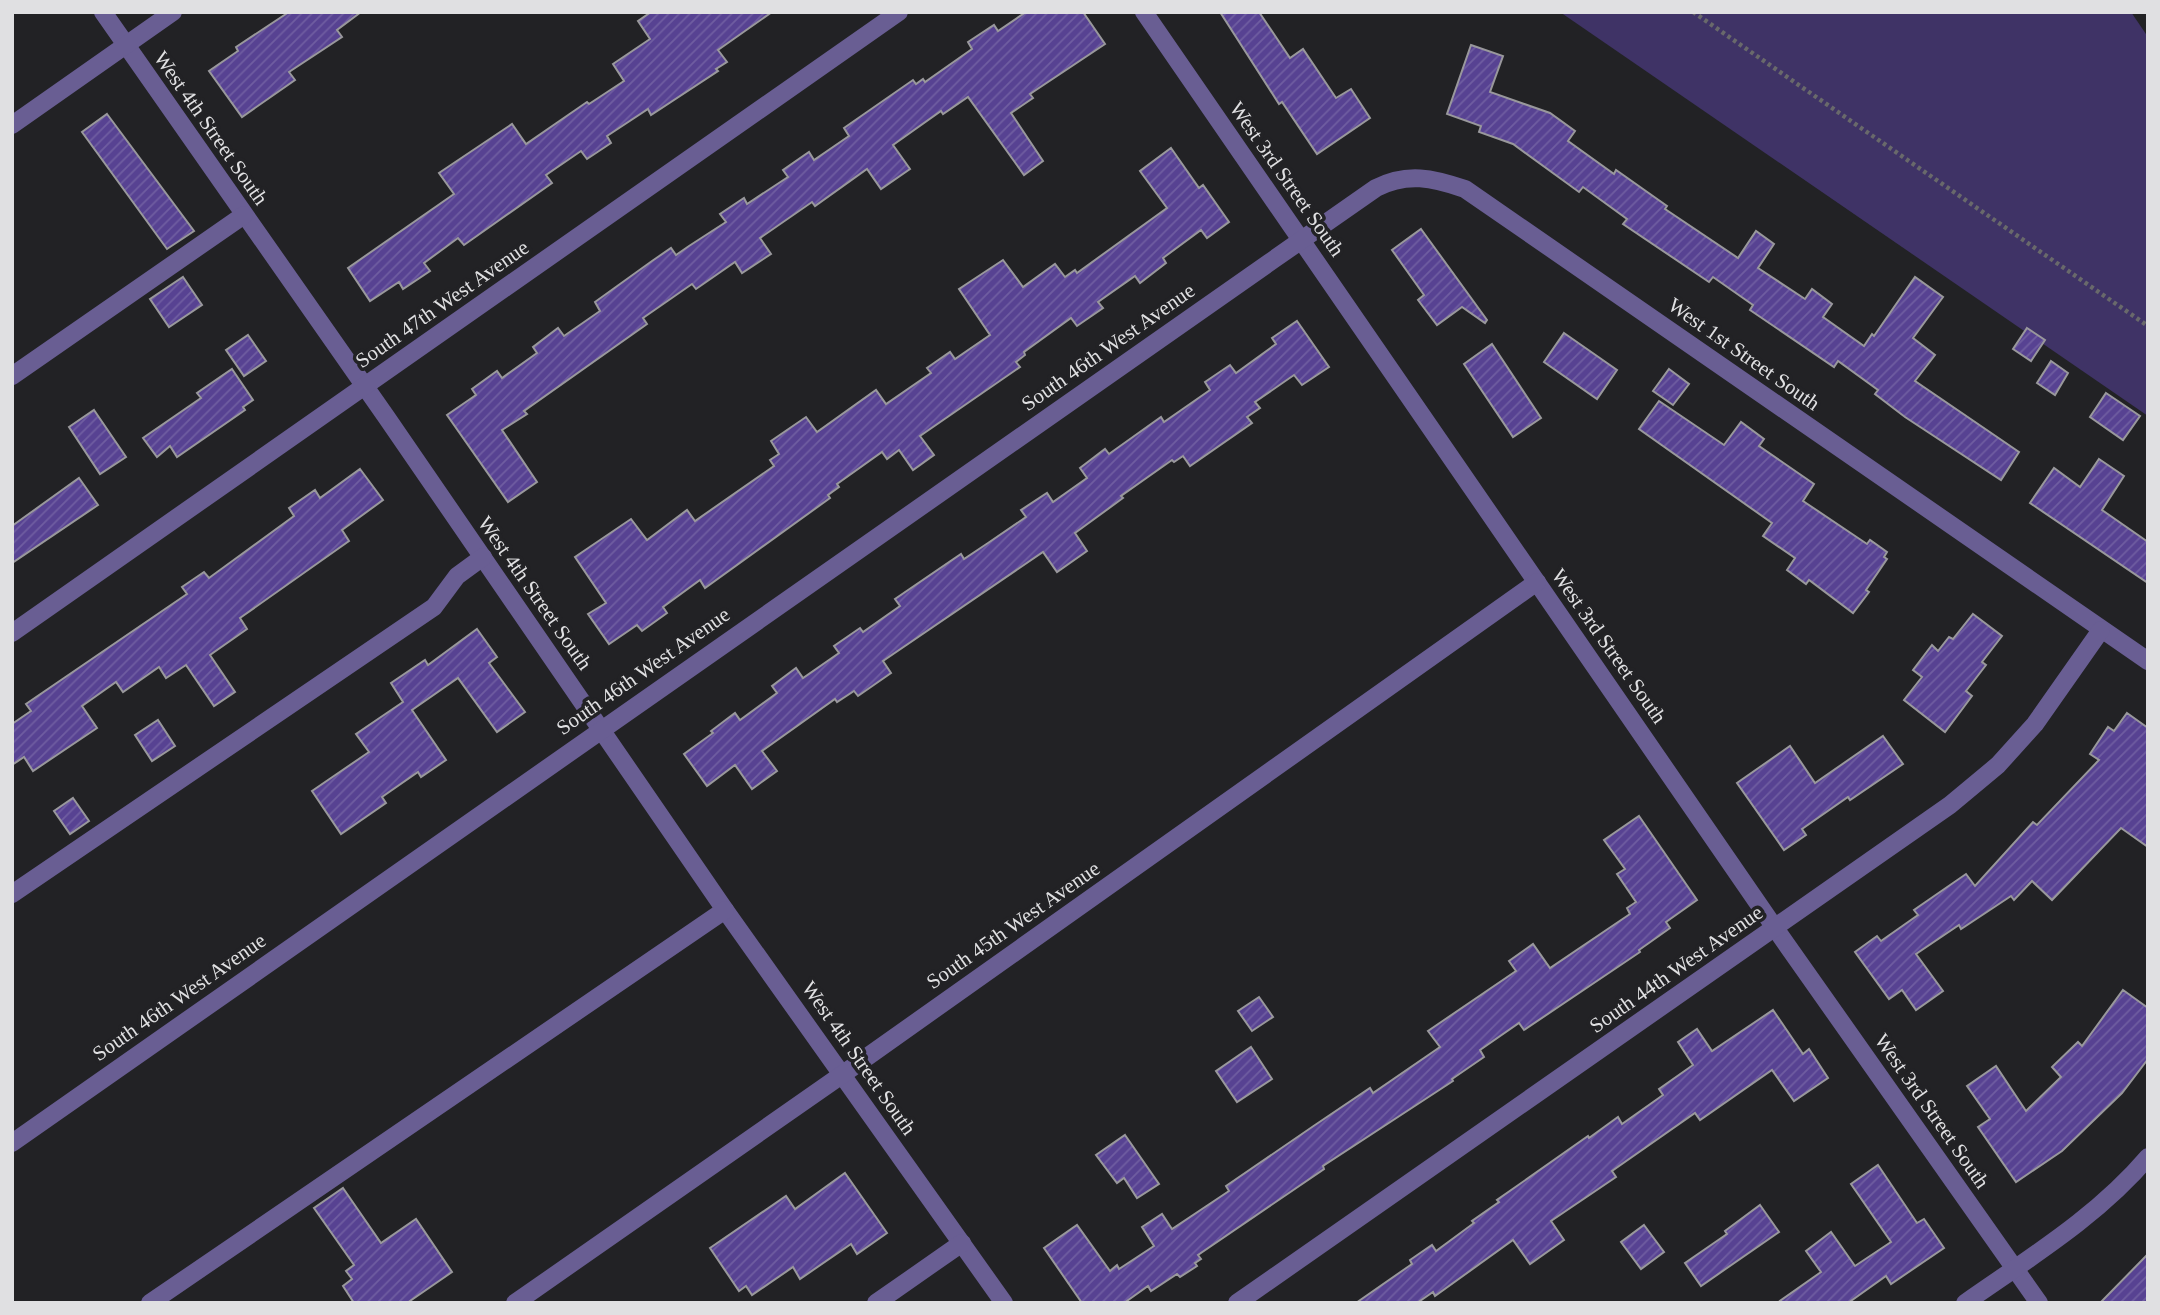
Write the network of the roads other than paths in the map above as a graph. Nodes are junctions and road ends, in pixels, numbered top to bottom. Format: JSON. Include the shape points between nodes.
{"nodes":[{"id":1,"x":103,"y":12,"type":"edge"},
{"id":2,"x":173,"y":12,"type":"edge"},
{"id":3,"x":899,"y":12,"type":"edge"},
{"id":4,"x":1144,"y":12,"type":"edge"},
{"id":5,"x":126,"y":46,"type":"junction"},
{"id":6,"x":12,"y":125,"type":"edge"},
{"id":7,"x":244,"y":215,"type":"junction"},
{"id":8,"x":1302,"y":240,"type":"junction"},
{"id":9,"x":12,"y":376,"type":"edge"},
{"id":10,"x":365,"y":386,"type":"junction"},
{"id":11,"x":483,"y":557,"type":"junction"},
{"id":12,"x":1537,"y":582,"type":"junction"},
{"id":13,"x":2101,"y":629,"type":"junction"},
{"id":14,"x":12,"y":633,"type":"edge"},
{"id":15,"x":2148,"y":661,"type":"edge"},
{"id":16,"x":601,"y":729,"type":"junction"},
{"id":17,"x":12,"y":894,"type":"edge"},
{"id":18,"x":725,"y":910,"type":"junction"},
{"id":19,"x":1775,"y":928,"type":"junction"},
{"id":20,"x":843,"y":1074,"type":"junction"},
{"id":21,"x":12,"y":1143,"type":"edge"},
{"id":22,"x":2148,"y":1157,"type":"edge"},
{"id":23,"x":962,"y":1244,"type":"junction"},
{"id":24,"x":2015,"y":1268,"type":"junction"},
{"id":25,"x":150,"y":1303,"type":"edge"},
{"id":26,"x":515,"y":1303,"type":"edge"},
{"id":27,"x":876,"y":1303,"type":"edge"},
{"id":28,"x":1004,"y":1303,"type":"edge"},
{"id":29,"x":1237,"y":1303,"type":"edge"},
{"id":30,"x":1965,"y":1303,"type":"edge"},
{"id":31,"x":2039,"y":1303,"type":"edge"}],
"edges":[{"from":1,"to":5,"type":"street","name":"West 4th Street South"},
{"from":2,"to":5,"type":"street"},
{"from":3,"to":10,"type":"street","name":"South 47th West Avenue"},
{"from":4,"to":8,"type":"street","name":"West 3rd Street South"},
{"from":5,"to":6,"type":"street"},
{"from":5,"to":7,"type":"street","name":"West 4th Street South"},
{"from":7,"to":9,"type":"street"},
{"from":7,"to":10,"type":"street","name":"West 4th Street South"},
{"from":8,"to":12,"type":"street","name":"West 3rd Street South"},
{"from":8,"to":13,"type":"street","name":"West 1st Street South","via":[[1389,181],[1421,177],[1465,189]]},
{"from":8,"to":16,"type":"street","name":"South 46th West Avenue"},
{"from":10,"to":11,"type":"street","name":"West 4th Street South"},
{"from":10,"to":14,"type":"street","name":"South 47th West Avenue"},
{"from":11,"to":16,"type":"street","name":"West 4th Street South"},
{"from":11,"to":17,"type":"street","via":[[457,576],[434,607]]},
{"from":12,"to":19,"type":"street","name":"West 3rd Street South"},
{"from":12,"to":20,"type":"street","name":"South 45th West Avenue"},
{"from":13,"to":15,"type":"street","name":"West 1st Street South"},
{"from":13,"to":19,"type":"street","name":"South 44th West Avenue","via":[[2035,724],[1997,765],[1950,805]]},
{"from":16,"to":18,"type":"street","name":"West 4th Street South"},
{"from":16,"to":21,"type":"street","name":"South 46th West Avenue"},
{"from":18,"to":20,"type":"street","name":"West 4th Street South"},
{"from":18,"to":25,"type":"street"},
{"from":19,"to":24,"type":"street","name":"West 3rd Street South"},
{"from":19,"to":29,"type":"street","name":"South 44th West Avenue"},
{"from":20,"to":23,"type":"street","name":"West 4th Street South"},
{"from":20,"to":26,"type":"street","name":"South 45th West Avenue"},
{"from":22,"to":24,"type":"street","via":[[2083,1220]]},
{"from":23,"to":27,"type":"street"},
{"from":23,"to":28,"type":"street","name":"West 4th Street South"},
{"from":24,"to":30,"type":"street"},
{"from":24,"to":31,"type":"street","name":"West 3rd Street South"}]}
